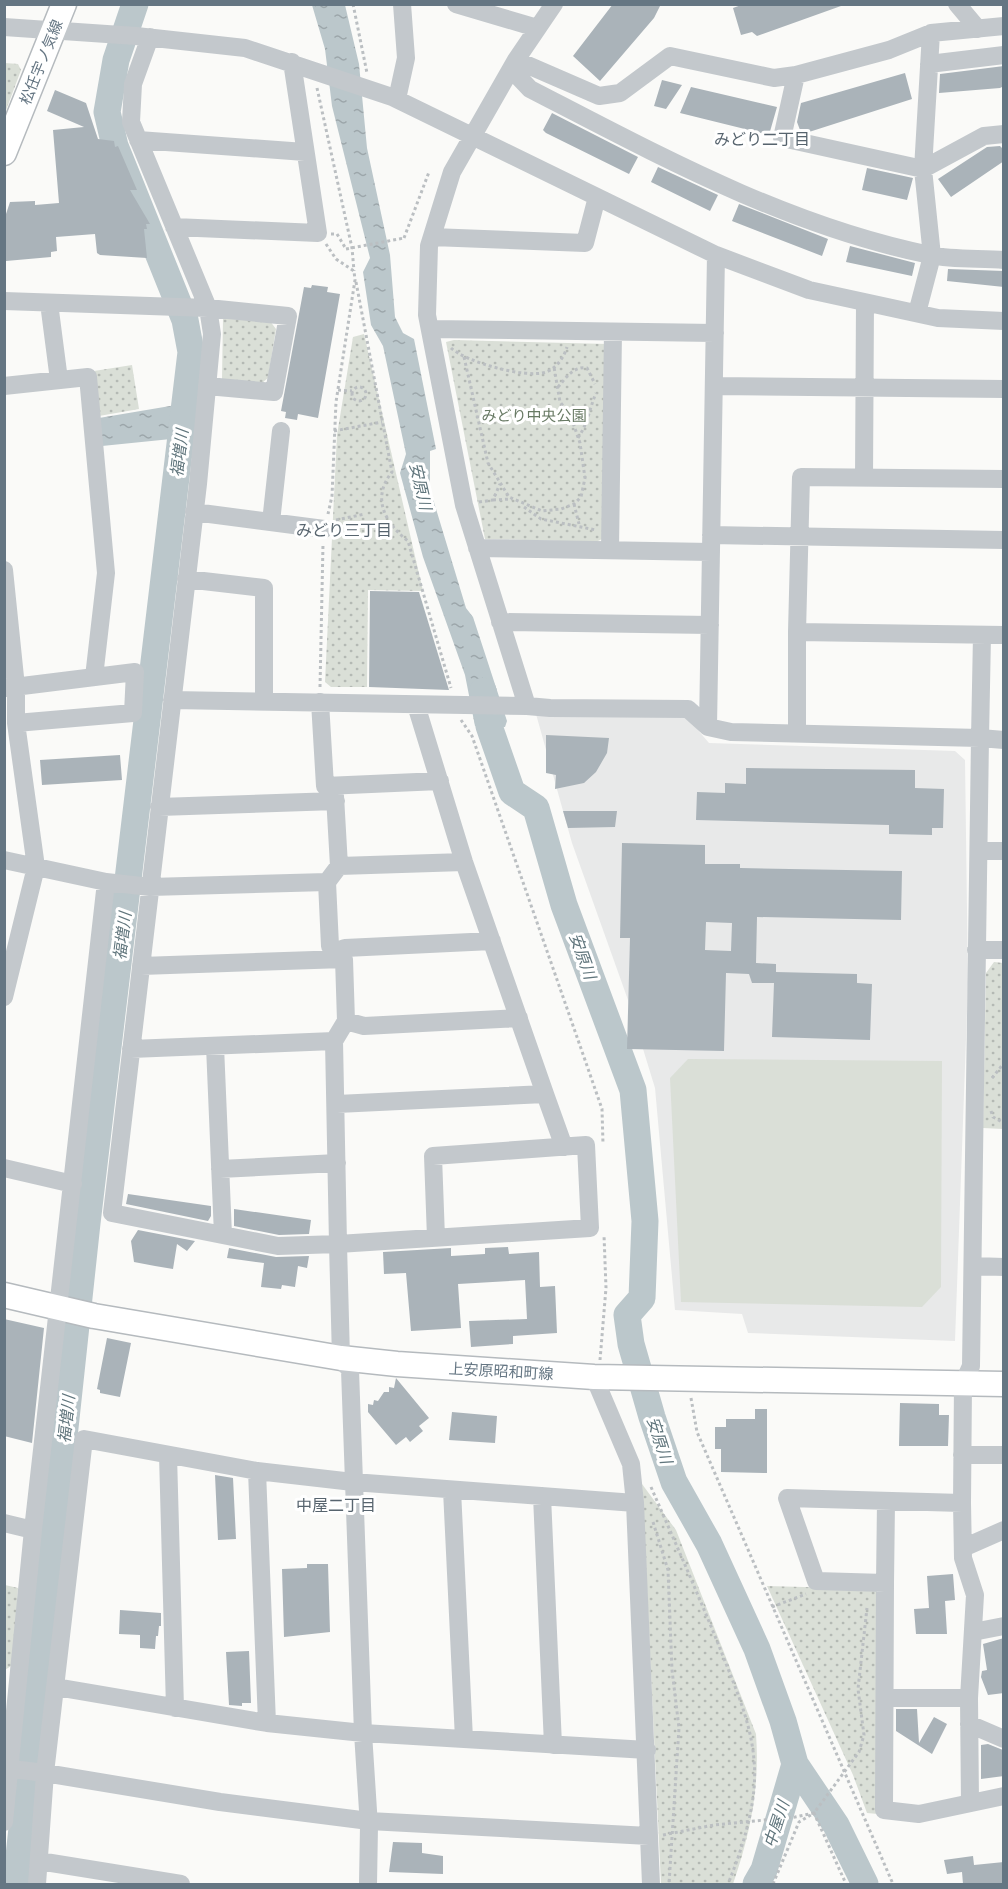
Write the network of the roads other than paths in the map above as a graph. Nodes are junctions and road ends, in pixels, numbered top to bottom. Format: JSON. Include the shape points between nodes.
{"nodes":[{"id":1,"x":402,"y":4,"type":"edge"},
{"id":2,"x":456,"y":4,"type":"edge"},
{"id":3,"x":554,"y":4,"type":"edge"},
{"id":4,"x":957,"y":4,"type":"edge"},
{"id":5,"x":60,"y":15,"type":"edge"},
{"id":6,"x":1004,"y":26,"type":"edge"},
{"id":7,"x":4,"y":27,"type":"edge"},
{"id":8,"x":537,"y":28,"type":"junction"},
{"id":9,"x":978,"y":29,"type":"junction"},
{"id":10,"x":931,"y":33,"type":"junction"},
{"id":11,"x":143,"y":36,"type":"junction"},
{"id":12,"x":1004,"y":56,"type":"edge"},
{"id":13,"x":292,"y":62,"type":"junction"},
{"id":14,"x":513,"y":64,"type":"junction"},
{"id":15,"x":929,"y":64,"type":"junction"},
{"id":16,"x":796,"y":75,"type":"junction"},
{"id":17,"x":397,"y":99,"type":"junction"},
{"id":18,"x":1004,"y":134,"type":"edge"},
{"id":19,"x":472,"y":136,"type":"junction"},
{"id":20,"x":138,"y":140,"type":"junction"},
{"id":21,"x":305,"y":152,"type":"junction"},
{"id":22,"x":4,"y":153,"type":"edge"},
{"id":23,"x":923,"y":169,"type":"junction"},
{"id":24,"x":597,"y":197,"type":"junction"},
{"id":25,"x":174,"y":227,"type":"junction"},
{"id":26,"x":432,"y":237,"type":"junction"},
{"id":27,"x":716,"y":255,"type":"junction"},
{"id":28,"x":932,"y":256,"type":"junction"},
{"id":29,"x":1004,"y":260,"type":"edge"},
{"id":30,"x":4,"y":301,"type":"edge"},
{"id":31,"x":865,"y":302,"type":"junction"},
{"id":32,"x":49,"y":303,"type":"junction"},
{"id":33,"x":202,"y":308,"type":"junction"},
{"id":34,"x":917,"y":313,"type":"junction"},
{"id":35,"x":1004,"y":321,"type":"edge"},
{"id":36,"x":430,"y":329,"type":"junction"},
{"id":37,"x":613,"y":332,"type":"junction"},
{"id":38,"x":715,"y":333,"type":"junction"},
{"id":39,"x":59,"y":380,"type":"junction"},
{"id":40,"x":4,"y":386,"type":"edge"},
{"id":41,"x":207,"y":386,"type":"junction"},
{"id":42,"x":714,"y":386,"type":"junction"},
{"id":43,"x":865,"y":386,"type":"junction"},
{"id":44,"x":1004,"y":389,"type":"edge"},
{"id":45,"x":281,"y":431,"type":"dead end"},
{"id":46,"x":864,"y":478,"type":"junction"},
{"id":47,"x":1004,"y":479,"type":"edge"},
{"id":48,"x":194,"y":512,"type":"junction"},
{"id":49,"x":272,"y":522,"type":"junction"},
{"id":50,"x":324,"y":529,"type":"road end"},
{"id":51,"x":800,"y":537,"type":"junction"},
{"id":52,"x":1004,"y":540,"type":"edge"},
{"id":53,"x":610,"y":542,"type":"junction"},
{"id":54,"x":711,"y":544,"type":"junction"},
{"id":55,"x":477,"y":548,"type":"junction"},
{"id":56,"x":4,"y":570,"type":"edge"},
{"id":57,"x":186,"y":579,"type":"junction"},
{"id":58,"x":500,"y":622,"type":"junction"},
{"id":59,"x":710,"y":625,"type":"junction"},
{"id":60,"x":796,"y":632,"type":"junction"},
{"id":61,"x":982,"y":635,"type":"junction"},
{"id":62,"x":1004,"y":635,"type":"edge"},
{"id":63,"x":94,"y":677,"type":"junction"},
{"id":64,"x":10,"y":687,"type":"edge"},
{"id":65,"x":172,"y":700,"type":"junction"},
{"id":66,"x":264,"y":701,"type":"junction"},
{"id":67,"x":320,"y":702,"type":"junction"},
{"id":68,"x":416,"y":705,"type":"junction"},
{"id":69,"x":521,"y":706,"type":"junction"},
{"id":70,"x":16,"y":723,"type":"junction"},
{"id":71,"x":708,"y":727,"type":"junction"},
{"id":72,"x":797,"y":733,"type":"junction"},
{"id":73,"x":980,"y":738,"type":"junction"},
{"id":74,"x":1004,"y":740,"type":"edge"},
{"id":75,"x":440,"y":781,"type":"junction"},
{"id":76,"x":325,"y":786,"type":"junction"},
{"id":77,"x":336,"y":801,"type":"junction"},
{"id":78,"x":159,"y":807,"type":"junction"},
{"id":79,"x":979,"y":851,"type":"junction"},
{"id":80,"x":1004,"y":851,"type":"edge"},
{"id":81,"x":4,"y":860,"type":"edge"},
{"id":82,"x":464,"y":862,"type":"junction"},
{"id":83,"x":339,"y":866,"type":"junction"},
{"id":84,"x":36,"y":867,"type":"junction"},
{"id":85,"x":110,"y":882,"type":"junction"},
{"id":86,"x":327,"y":882,"type":"junction"},
{"id":87,"x":145,"y":886,"type":"junction"},
{"id":88,"x":492,"y":941,"type":"junction"},
{"id":89,"x":976,"y":950,"type":"junction"},
{"id":90,"x":1004,"y":950,"type":"edge"},
{"id":91,"x":340,"y":955,"type":"junction"},
{"id":92,"x":141,"y":966,"type":"junction"},
{"id":93,"x":4,"y":997,"type":"edge"},
{"id":94,"x":519,"y":1018,"type":"junction"},
{"id":95,"x":346,"y":1022,"type":"junction"},
{"id":96,"x":334,"y":1041,"type":"junction"},
{"id":97,"x":215,"y":1046,"type":"junction"},
{"id":98,"x":131,"y":1049,"type":"junction"},
{"id":99,"x":544,"y":1094,"type":"junction"},
{"id":100,"x":337,"y":1104,"type":"junction"},
{"id":101,"x":564,"y":1147,"type":"junction"},
{"id":102,"x":338,"y":1163,"type":"junction"},
{"id":103,"x":4,"y":1168,"type":"edge"},
{"id":104,"x":220,"y":1169,"type":"junction"},
{"id":105,"x":73,"y":1184,"type":"junction"},
{"id":106,"x":223,"y":1235,"type":"junction"},
{"id":107,"x":436,"y":1238,"type":"junction"},
{"id":108,"x":338,"y":1244,"type":"junction"},
{"id":109,"x":973,"y":1266,"type":"junction"},
{"id":110,"x":1004,"y":1267,"type":"edge"},
{"id":111,"x":4,"y":1295,"type":"edge"},
{"id":112,"x":63,"y":1310,"type":"junction"},
{"id":113,"x":341,"y":1358,"type":"junction"},
{"id":114,"x":597,"y":1377,"type":"junction"},
{"id":115,"x":963,"y":1384,"type":"junction"},
{"id":116,"x":1004,"y":1384,"type":"edge"},
{"id":117,"x":168,"y":1455,"type":"junction"},
{"id":118,"x":962,"y":1455,"type":"junction"},
{"id":119,"x":1004,"y":1455,"type":"edge"},
{"id":120,"x":257,"y":1471,"type":"junction"},
{"id":121,"x":353,"y":1482,"type":"junction"},
{"id":122,"x":452,"y":1490,"type":"junction"},
{"id":123,"x":542,"y":1496,"type":"junction"},
{"id":124,"x":886,"y":1502,"type":"junction"},
{"id":125,"x":635,"y":1503,"type":"junction"},
{"id":126,"x":962,"y":1503,"type":"junction"},
{"id":127,"x":4,"y":1523,"type":"edge"},
{"id":128,"x":33,"y":1530,"type":"junction"},
{"id":129,"x":1004,"y":1530,"type":"edge"},
{"id":130,"x":963,"y":1548,"type":"junction"},
{"id":131,"x":885,"y":1583,"type":"junction"},
{"id":132,"x":1004,"y":1626,"type":"edge"},
{"id":133,"x":973,"y":1632,"type":"junction"},
{"id":134,"x":11,"y":1680,"type":"edge"},
{"id":135,"x":56,"y":1688,"type":"junction"},
{"id":136,"x":885,"y":1698,"type":"junction"},
{"id":137,"x":969,"y":1698,"type":"junction"},
{"id":138,"x":175,"y":1708,"type":"junction"},
{"id":139,"x":267,"y":1723,"type":"junction"},
{"id":140,"x":969,"y":1724,"type":"junction"},
{"id":141,"x":363,"y":1733,"type":"junction"},
{"id":142,"x":1004,"y":1738,"type":"edge"},
{"id":143,"x":464,"y":1739,"type":"junction"},
{"id":144,"x":554,"y":1745,"type":"junction"},
{"id":145,"x":646,"y":1750,"type":"junction"},
{"id":146,"x":10,"y":1769,"type":"edge"},
{"id":147,"x":44,"y":1773,"type":"junction"},
{"id":148,"x":1004,"y":1796,"type":"edge"},
{"id":149,"x":970,"y":1803,"type":"junction"},
{"id":150,"x":369,"y":1821,"type":"junction"},
{"id":151,"x":4,"y":1822,"type":"edge"},
{"id":152,"x":649,"y":1836,"type":"junction"},
{"id":153,"x":39,"y":1861,"type":"junction"},
{"id":154,"x":37,"y":1884,"type":"edge"},
{"id":155,"x":181,"y":1884,"type":"edge"},
{"id":156,"x":369,"y":1884,"type":"edge"},
{"id":157,"x":651,"y":1884,"type":"edge"}],
"edges":[{"from":1,"to":17,"type":"street","via":[[406,58]]},
{"from":2,"to":8,"type":"street"},
{"from":3,"to":8,"type":"street"},
{"from":4,"to":9,"type":"street"},
{"from":5,"to":7,"type":"street"},
{"from":5,"to":11,"type":"street","via":[[108,34]]},
{"from":5,"to":22,"type":"main road","name":"松任宇ノ気線"},
{"from":6,"to":9,"type":"street"},
{"from":8,"to":14,"type":"street"},
{"from":9,"to":10,"type":"street"},
{"from":10,"to":15,"type":"street"},
{"from":10,"to":16,"type":"street","via":[[889,50]]},
{"from":11,"to":13,"type":"street","via":[[245,48]]},
{"from":11,"to":20,"type":"street","via":[[133,84],[131,122]]},
{"from":12,"to":15,"type":"street"},
{"from":13,"to":17,"type":"street"},
{"from":13,"to":21,"type":"street"},
{"from":14,"to":16,"type":"street","via":[[599,96],[620,93],[670,56],[774,78]]},
{"from":14,"to":19,"type":"street"},
{"from":14,"to":28,"type":"street","via":[[530,89],[734,191],[829,228]]},
{"from":15,"to":23,"type":"street"},
{"from":16,"to":23,"type":"street","via":[[782,138]]},
{"from":17,"to":19,"type":"street"},
{"from":18,"to":23,"type":"street","via":[[984,136]]},
{"from":19,"to":24,"type":"street"},
{"from":19,"to":26,"type":"street","via":[[452,172]]},
{"from":20,"to":21,"type":"street"},
{"from":20,"to":25,"type":"street"},
{"from":21,"to":25,"type":"street","via":[[318,233]]},
{"from":23,"to":28,"type":"street"},
{"from":24,"to":26,"type":"street","via":[[585,243]]},
{"from":24,"to":27,"type":"street"},
{"from":25,"to":33,"type":"street"},
{"from":26,"to":36,"type":"street","via":[[427,315]]},
{"from":27,"to":31,"type":"street","via":[[809,290]]},
{"from":27,"to":38,"type":"street"},
{"from":28,"to":29,"type":"street"},
{"from":28,"to":34,"type":"street"},
{"from":30,"to":32,"type":"street"},
{"from":31,"to":34,"type":"street"},
{"from":31,"to":43,"type":"street"},
{"from":32,"to":33,"type":"street"},
{"from":32,"to":39,"type":"street"},
{"from":33,"to":41,"type":"street","via":[[212,334]]},
{"from":33,"to":41,"type":"street","via":[[288,316],[274,392]]},
{"from":34,"to":35,"type":"street","via":[[938,318]]},
{"from":36,"to":37,"type":"street"},
{"from":36,"to":55,"type":"street","via":[[464,505]]},
{"from":37,"to":38,"type":"street"},
{"from":37,"to":53,"type":"street"},
{"from":38,"to":42,"type":"street"},
{"from":39,"to":40,"type":"street"},
{"from":39,"to":63,"type":"street","via":[[88,377],[106,573]]},
{"from":41,"to":48,"type":"street"},
{"from":42,"to":43,"type":"street"},
{"from":42,"to":54,"type":"street"},
{"from":43,"to":44,"type":"street"},
{"from":43,"to":46,"type":"street"},
{"from":45,"to":49,"type":"street"},
{"from":46,"to":47,"type":"street"},
{"from":46,"to":51,"type":"street","via":[[801,477]]},
{"from":48,"to":49,"type":"street"},
{"from":48,"to":57,"type":"street"},
{"from":49,"to":50,"type":"street"},
{"from":51,"to":52,"type":"street"},
{"from":51,"to":54,"type":"street"},
{"from":51,"to":60,"type":"street"},
{"from":53,"to":54,"type":"street"},
{"from":53,"to":55,"type":"street"},
{"from":54,"to":59,"type":"street"},
{"from":55,"to":58,"type":"street"},
{"from":56,"to":64,"type":"street"},
{"from":57,"to":65,"type":"street"},
{"from":57,"to":66,"type":"street","via":[[264,588]]},
{"from":58,"to":59,"type":"street"},
{"from":58,"to":69,"type":"street"},
{"from":59,"to":71,"type":"street"},
{"from":60,"to":61,"type":"street"},
{"from":60,"to":72,"type":"street"},
{"from":61,"to":62,"type":"street"},
{"from":61,"to":73,"type":"street"},
{"from":63,"to":64,"type":"street"},
{"from":63,"to":70,"type":"street","via":[[135,672],[133,713]]},
{"from":64,"to":70,"type":"street"},
{"from":65,"to":66,"type":"street"},
{"from":65,"to":78,"type":"street"},
{"from":66,"to":67,"type":"street"},
{"from":67,"to":68,"type":"street"},
{"from":67,"to":76,"type":"street"},
{"from":68,"to":69,"type":"street"},
{"from":68,"to":75,"type":"street"},
{"from":69,"to":71,"type":"street","via":[[688,709]]},
{"from":70,"to":84,"type":"street"},
{"from":71,"to":72,"type":"street","via":[[731,732]]},
{"from":72,"to":73,"type":"street"},
{"from":73,"to":74,"type":"street"},
{"from":73,"to":79,"type":"street"},
{"from":75,"to":76,"type":"street"},
{"from":75,"to":82,"type":"street"},
{"from":76,"to":77,"type":"street"},
{"from":77,"to":78,"type":"street"},
{"from":77,"to":83,"type":"street"},
{"from":78,"to":87,"type":"street"},
{"from":79,"to":80,"type":"street"},
{"from":79,"to":89,"type":"street"},
{"from":81,"to":84,"type":"street"},
{"from":82,"to":83,"type":"street"},
{"from":82,"to":88,"type":"street"},
{"from":83,"to":86,"type":"street"},
{"from":84,"to":85,"type":"street"},
{"from":84,"to":93,"type":"street"},
{"from":85,"to":87,"type":"street"},
{"from":85,"to":105,"type":"street"},
{"from":86,"to":87,"type":"street"},
{"from":86,"to":91,"type":"street","via":[[330,945]]},
{"from":87,"to":92,"type":"street"},
{"from":88,"to":91,"type":"street","via":[[345,948]]},
{"from":88,"to":94,"type":"street"},
{"from":89,"to":90,"type":"street"},
{"from":89,"to":109,"type":"street"},
{"from":91,"to":92,"type":"street"},
{"from":91,"to":95,"type":"street"},
{"from":92,"to":98,"type":"street"},
{"from":94,"to":95,"type":"street","via":[[364,1026]]},
{"from":94,"to":99,"type":"street"},
{"from":95,"to":96,"type":"street"},
{"from":96,"to":97,"type":"street"},
{"from":96,"to":100,"type":"street"},
{"from":97,"to":98,"type":"street"},
{"from":97,"to":104,"type":"street"},
{"from":98,"to":106,"type":"street","via":[[112,1213]]},
{"from":99,"to":100,"type":"street"},
{"from":99,"to":101,"type":"street"},
{"from":100,"to":102,"type":"street"},
{"from":101,"to":107,"type":"street","via":[[433,1156]]},
{"from":101,"to":107,"type":"street","via":[[586,1145],[590,1228]]},
{"from":102,"to":104,"type":"street"},
{"from":102,"to":108,"type":"street"},
{"from":103,"to":105,"type":"street"},
{"from":104,"to":106,"type":"street"},
{"from":105,"to":112,"type":"street"},
{"from":106,"to":108,"type":"street","via":[[278,1246]]},
{"from":107,"to":108,"type":"street"},
{"from":108,"to":113,"type":"street"},
{"from":109,"to":110,"type":"street"},
{"from":109,"to":115,"type":"street","via":[[971,1366]]},
{"from":111,"to":112,"type":"main road","name":"上安原昭和町線"},
{"from":112,"to":113,"type":"main road","name":"上安原昭和町線"},
{"from":112,"to":128,"type":"street"},
{"from":113,"to":114,"type":"main road","name":"上安原昭和町線"},
{"from":113,"to":121,"type":"street","via":[[350,1370]]},
{"from":114,"to":115,"type":"main road","name":"上安原昭和町線"},
{"from":114,"to":125,"type":"street","via":[[631,1464]]},
{"from":115,"to":116,"type":"main road","name":"上安原昭和町線"},
{"from":115,"to":118,"type":"street"},
{"from":117,"to":120,"type":"street"},
{"from":117,"to":135,"type":"street","via":[[84,1439]]},
{"from":117,"to":138,"type":"street"},
{"from":118,"to":119,"type":"street"},
{"from":118,"to":126,"type":"street"},
{"from":120,"to":121,"type":"street"},
{"from":120,"to":139,"type":"street"},
{"from":121,"to":122,"type":"street"},
{"from":121,"to":141,"type":"street"},
{"from":122,"to":123,"type":"street"},
{"from":122,"to":143,"type":"street"},
{"from":123,"to":125,"type":"street"},
{"from":123,"to":144,"type":"street"},
{"from":124,"to":126,"type":"street"},
{"from":124,"to":131,"type":"street"},
{"from":124,"to":131,"type":"street","via":[[787,1498],[816,1581]]},
{"from":125,"to":145,"type":"street"},
{"from":126,"to":130,"type":"street"},
{"from":127,"to":128,"type":"street"},
{"from":128,"to":134,"type":"street"},
{"from":129,"to":130,"type":"street"},
{"from":130,"to":133,"type":"street","via":[[975,1596]]},
{"from":131,"to":136,"type":"street"},
{"from":132,"to":133,"type":"street"},
{"from":133,"to":137,"type":"street"},
{"from":134,"to":146,"type":"street"},
{"from":135,"to":138,"type":"street"},
{"from":135,"to":147,"type":"street"},
{"from":136,"to":137,"type":"street"},
{"from":136,"to":149,"type":"street","via":[[884,1810],[919,1814]]},
{"from":137,"to":140,"type":"street"},
{"from":138,"to":139,"type":"street"},
{"from":139,"to":141,"type":"street"},
{"from":140,"to":142,"type":"street"},
{"from":140,"to":149,"type":"street"},
{"from":141,"to":143,"type":"street"},
{"from":141,"to":150,"type":"street"},
{"from":143,"to":144,"type":"street"},
{"from":144,"to":145,"type":"street"},
{"from":145,"to":152,"type":"street"},
{"from":146,"to":147,"type":"street"},
{"from":146,"to":151,"type":"street"},
{"from":147,"to":150,"type":"street","via":[[220,1803]]},
{"from":147,"to":153,"type":"street"},
{"from":148,"to":149,"type":"street"},
{"from":150,"to":152,"type":"street"},
{"from":150,"to":156,"type":"street"},
{"from":152,"to":157,"type":"street"},
{"from":153,"to":154,"type":"street"},
{"from":153,"to":155,"type":"street"}]}
